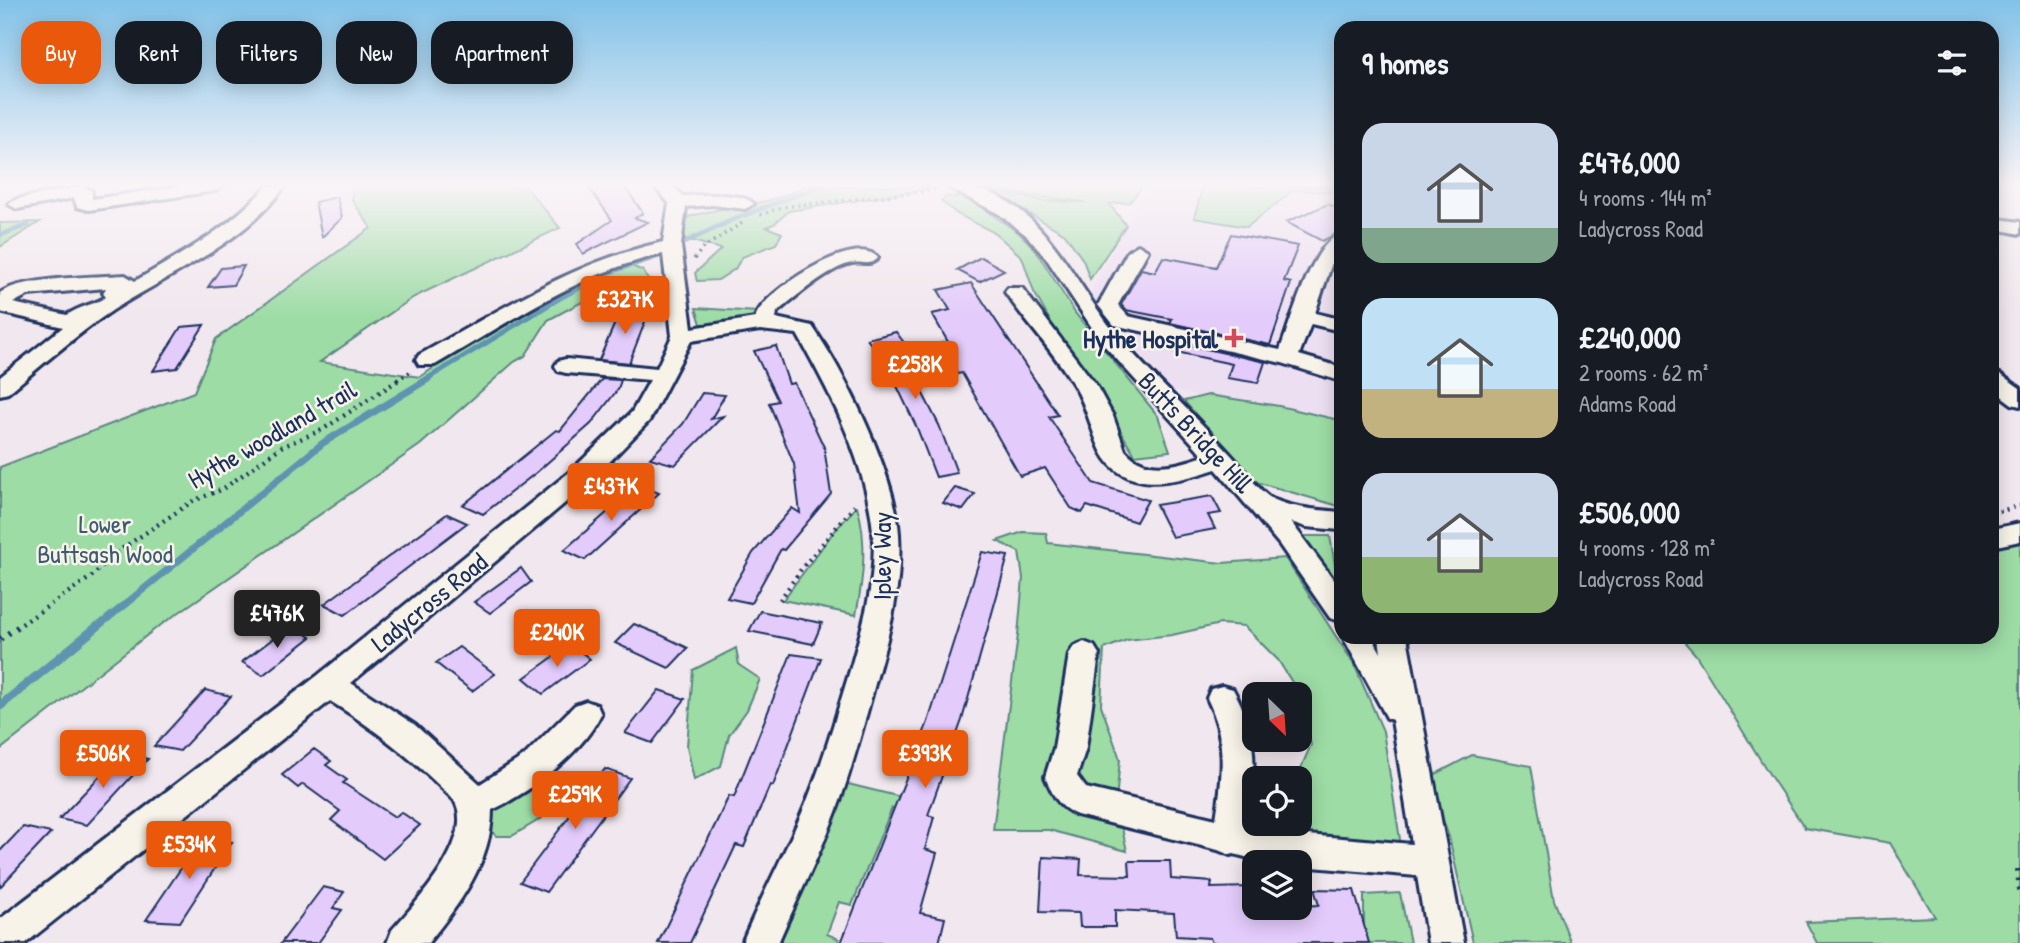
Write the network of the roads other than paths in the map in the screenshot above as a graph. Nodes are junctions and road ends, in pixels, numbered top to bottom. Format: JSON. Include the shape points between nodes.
{"nodes":[{"id":1,"x":231,"y":230,"type":"edge"},
{"id":2,"x":675,"y":230,"type":"edge"},
{"id":3,"x":1031,"y":230,"type":"edge"},
{"id":4,"x":673,"y":246,"type":"junction"},
{"id":5,"x":1334,"y":248,"type":"edge"},
{"id":6,"x":1138,"y":251,"type":"dead end"},
{"id":7,"x":868,"y":258,"type":"dead end"},
{"id":8,"x":1015,"y":292,"type":"dead end"},
{"id":9,"x":101,"y":307,"type":"junction"},
{"id":10,"x":1304,"y":316,"type":"junction"},
{"id":11,"x":764,"y":324,"type":"junction"},
{"id":12,"x":1334,"y":324,"type":"edge"},
{"id":13,"x":682,"y":336,"type":"junction"},
{"id":14,"x":1287,"y":358,"type":"junction"},
{"id":15,"x":427,"y":360,"type":"road end"},
{"id":16,"x":566,"y":366,"type":"dead end"},
{"id":17,"x":1334,"y":372,"type":"edge"},
{"id":18,"x":664,"y":375,"type":"junction"},
{"id":19,"x":1999,"y":384,"type":"edge"},
{"id":20,"x":0,"y":388,"type":"edge"},
{"id":21,"x":2020,"y":399,"type":"edge"},
{"id":22,"x":1222,"y":459,"type":"junction"},
{"id":23,"x":1263,"y":503,"type":"junction"},
{"id":24,"x":1334,"y":520,"type":"edge"},
{"id":25,"x":2020,"y":532,"type":"edge"},
{"id":26,"x":1999,"y":536,"type":"edge"},
{"id":27,"x":1334,"y":602,"type":"edge"},
{"id":28,"x":1361,"y":644,"type":"edge"},
{"id":29,"x":1394,"y":644,"type":"edge"},
{"id":30,"x":1084,"y":654,"type":"dead end"},
{"id":31,"x":328,"y":685,"type":"junction"},
{"id":32,"x":1222,"y":698,"type":"dead end"},
{"id":33,"x":586,"y":714,"type":"dead end"},
{"id":34,"x":1409,"y":731,"type":"junction"},
{"id":35,"x":473,"y":803,"type":"junction"},
{"id":36,"x":1230,"y":840,"type":"junction"},
{"id":37,"x":1430,"y":861,"type":"junction"},
{"id":38,"x":0,"y":941,"type":"edge"},
{"id":39,"x":405,"y":943,"type":"edge"},
{"id":40,"x":760,"y":943,"type":"edge"},
{"id":41,"x":1446,"y":943,"type":"edge"}],
"edges":[{"from":1,"to":9,"type":"street"},
{"from":2,"to":4,"type":"street"},
{"from":3,"to":22,"type":"street","name":"Butts Bridge Hill","via":[[1048,248],[1108,338]]},
{"from":4,"to":13,"type":"street"},
{"from":4,"to":15,"type":"street","via":[[627,256],[574,277]]},
{"from":5,"to":10,"type":"street","via":[[1323,262]]},
{"from":6,"to":14,"type":"street","via":[[1108,305],[1121,321]]},
{"from":7,"to":11,"type":"street","via":[[848,253],[784,294],[767,310]]},
{"from":8,"to":22,"type":"street","via":[[1079,378],[1101,415],[1109,447],[1129,468],[1168,473]]},
{"from":9,"to":9,"type":"street","via":[[63,321],[11,309],[2,302],[14,292],[28,289],[125,281]]},
{"from":9,"to":20,"type":"street"},
{"from":10,"to":12,"type":"street"},
{"from":10,"to":14,"type":"street"},
{"from":11,"to":13,"type":"street","name":"Ipley Way"},
{"from":11,"to":40,"type":"street","name":"Ipley Way","via":[[794,326],[811,337],[838,387],[877,483],[886,532],[882,608],[846,735],[819,812]]},
{"from":13,"to":18,"type":"street","name":"Ladycross Road"},
{"from":14,"to":17,"type":"street"},
{"from":16,"to":18,"type":"street"},
{"from":18,"to":31,"type":"street","name":"Ladycross Road","via":[[640,416],[581,476]]},
{"from":19,"to":21,"type":"street"},
{"from":22,"to":23,"type":"street","name":"Butts Bridge Hill"},
{"from":23,"to":24,"type":"street","name":"Butts Bridge Hill","via":[[1306,518]]},
{"from":23,"to":27,"type":"street","name":"Butts Bridge Hill"},
{"from":25,"to":26,"type":"street"},
{"from":28,"to":34,"type":"street"},
{"from":29,"to":34,"type":"street"},
{"from":30,"to":36,"type":"street","via":[[1070,748],[1061,777],[1069,793],[1077,800],[1191,826]]},
{"from":31,"to":35,"type":"street","via":[[421,745]]},
{"from":31,"to":38,"type":"street","name":"Ladycross Road"},
{"from":32,"to":36,"type":"street","via":[[1236,726],[1241,751]]},
{"from":33,"to":35,"type":"street","via":[[547,758],[506,789]]},
{"from":34,"to":37,"type":"street"},
{"from":35,"to":39,"type":"street","via":[[470,845],[456,879]]},
{"from":36,"to":37,"type":"street","via":[[1315,854]]},
{"from":37,"to":41,"type":"street"}]}
